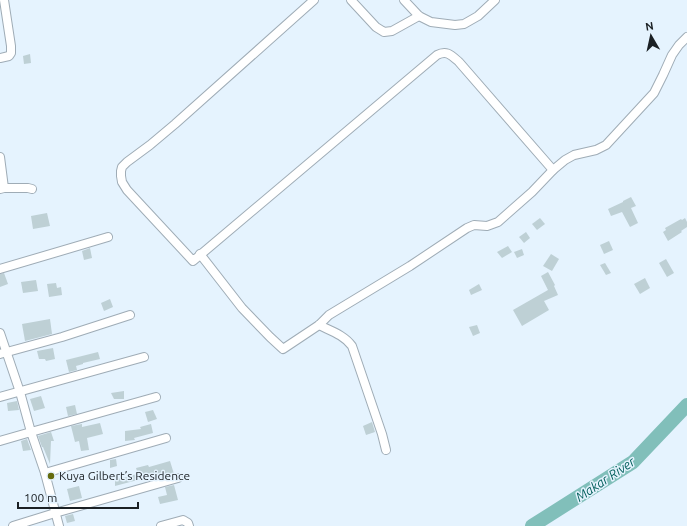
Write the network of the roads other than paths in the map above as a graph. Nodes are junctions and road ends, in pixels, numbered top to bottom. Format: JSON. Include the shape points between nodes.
{"nodes":[{"id":1,"x":4,"y":0,"type":"edge"},
{"id":2,"x":314,"y":0,"type":"edge"},
{"id":3,"x":351,"y":0,"type":"edge"},
{"id":4,"x":404,"y":0,"type":"edge"},
{"id":5,"x":495,"y":0,"type":"edge"},
{"id":6,"x":418,"y":16,"type":"junction"},
{"id":7,"x":687,"y":37,"type":"edge"},
{"id":8,"x":0,"y":58,"type":"edge"},
{"id":9,"x":0,"y":157,"type":"edge"},
{"id":10,"x":553,"y":170,"type":"junction"},
{"id":11,"x":2,"y":189,"type":"edge"},
{"id":12,"x":32,"y":189,"type":"dead end"},
{"id":13,"x":108,"y":237,"type":"dead end"},
{"id":14,"x":200,"y":254,"type":"junction"},
{"id":15,"x":0,"y":269,"type":"edge"},
{"id":16,"x":130,"y":315,"type":"dead end"},
{"id":17,"x":318,"y":325,"type":"junction"},
{"id":18,"x":0,"y":333,"type":"edge"},
{"id":19,"x":3,"y":353,"type":"edge"},
{"id":20,"x":144,"y":357,"type":"dead end"},
{"id":21,"x":20,"y":392,"type":"junction"},
{"id":22,"x":0,"y":397,"type":"edge"},
{"id":23,"x":156,"y":397,"type":"dead end"},
{"id":24,"x":32,"y":432,"type":"junction"},
{"id":25,"x":166,"y":438,"type":"dead end"},
{"id":26,"x":0,"y":440,"type":"edge"},
{"id":27,"x":386,"y":450,"type":"dead end"},
{"id":28,"x":45,"y":473,"type":"junction"},
{"id":29,"x":178,"y":478,"type":"dead end"},
{"id":30,"x":55,"y":512,"type":"junction"},
{"id":31,"x":13,"y":526,"type":"edge"},
{"id":32,"x":59,"y":526,"type":"edge"},
{"id":33,"x":161,"y":526,"type":"edge"},
{"id":34,"x":189,"y":526,"type":"edge"}],
"edges":[{"from":1,"to":8,"type":"street","via":[[11,53]]},
{"from":2,"to":14,"type":"street","via":[[122,168],[122,182],[128,190],[193,261]]},
{"from":3,"to":6,"type":"street","via":[[376,28],[384,32],[392,31]]},
{"from":4,"to":6,"type":"street"},
{"from":5,"to":6,"type":"street","via":[[478,16],[464,24],[431,22]]},
{"from":7,"to":10,"type":"street","via":[[672,55],[654,93],[606,144],[596,150],[574,155]]},
{"from":9,"to":11,"type":"street"},
{"from":10,"to":14,"type":"street","via":[[459,62],[452,55],[440,54]]},
{"from":10,"to":17,"type":"street","via":[[498,222],[467,228],[329,315]]},
{"from":11,"to":12,"type":"street"},
{"from":13,"to":15,"type":"street"},
{"from":14,"to":17,"type":"street","via":[[242,308],[282,349]]},
{"from":16,"to":19,"type":"street"},
{"from":17,"to":27,"type":"street","via":[[343,336],[352,346]]},
{"from":18,"to":19,"type":"street"},
{"from":19,"to":21,"type":"street"},
{"from":20,"to":21,"type":"street"},
{"from":21,"to":22,"type":"street"},
{"from":21,"to":24,"type":"street"},
{"from":23,"to":24,"type":"street"},
{"from":24,"to":26,"type":"street"},
{"from":24,"to":28,"type":"street"},
{"from":25,"to":28,"type":"street"},
{"from":28,"to":30,"type":"street"},
{"from":29,"to":30,"type":"street"},
{"from":30,"to":31,"type":"street"},
{"from":30,"to":32,"type":"street"},
{"from":33,"to":34,"type":"street","via":[[183,520]]}]}
